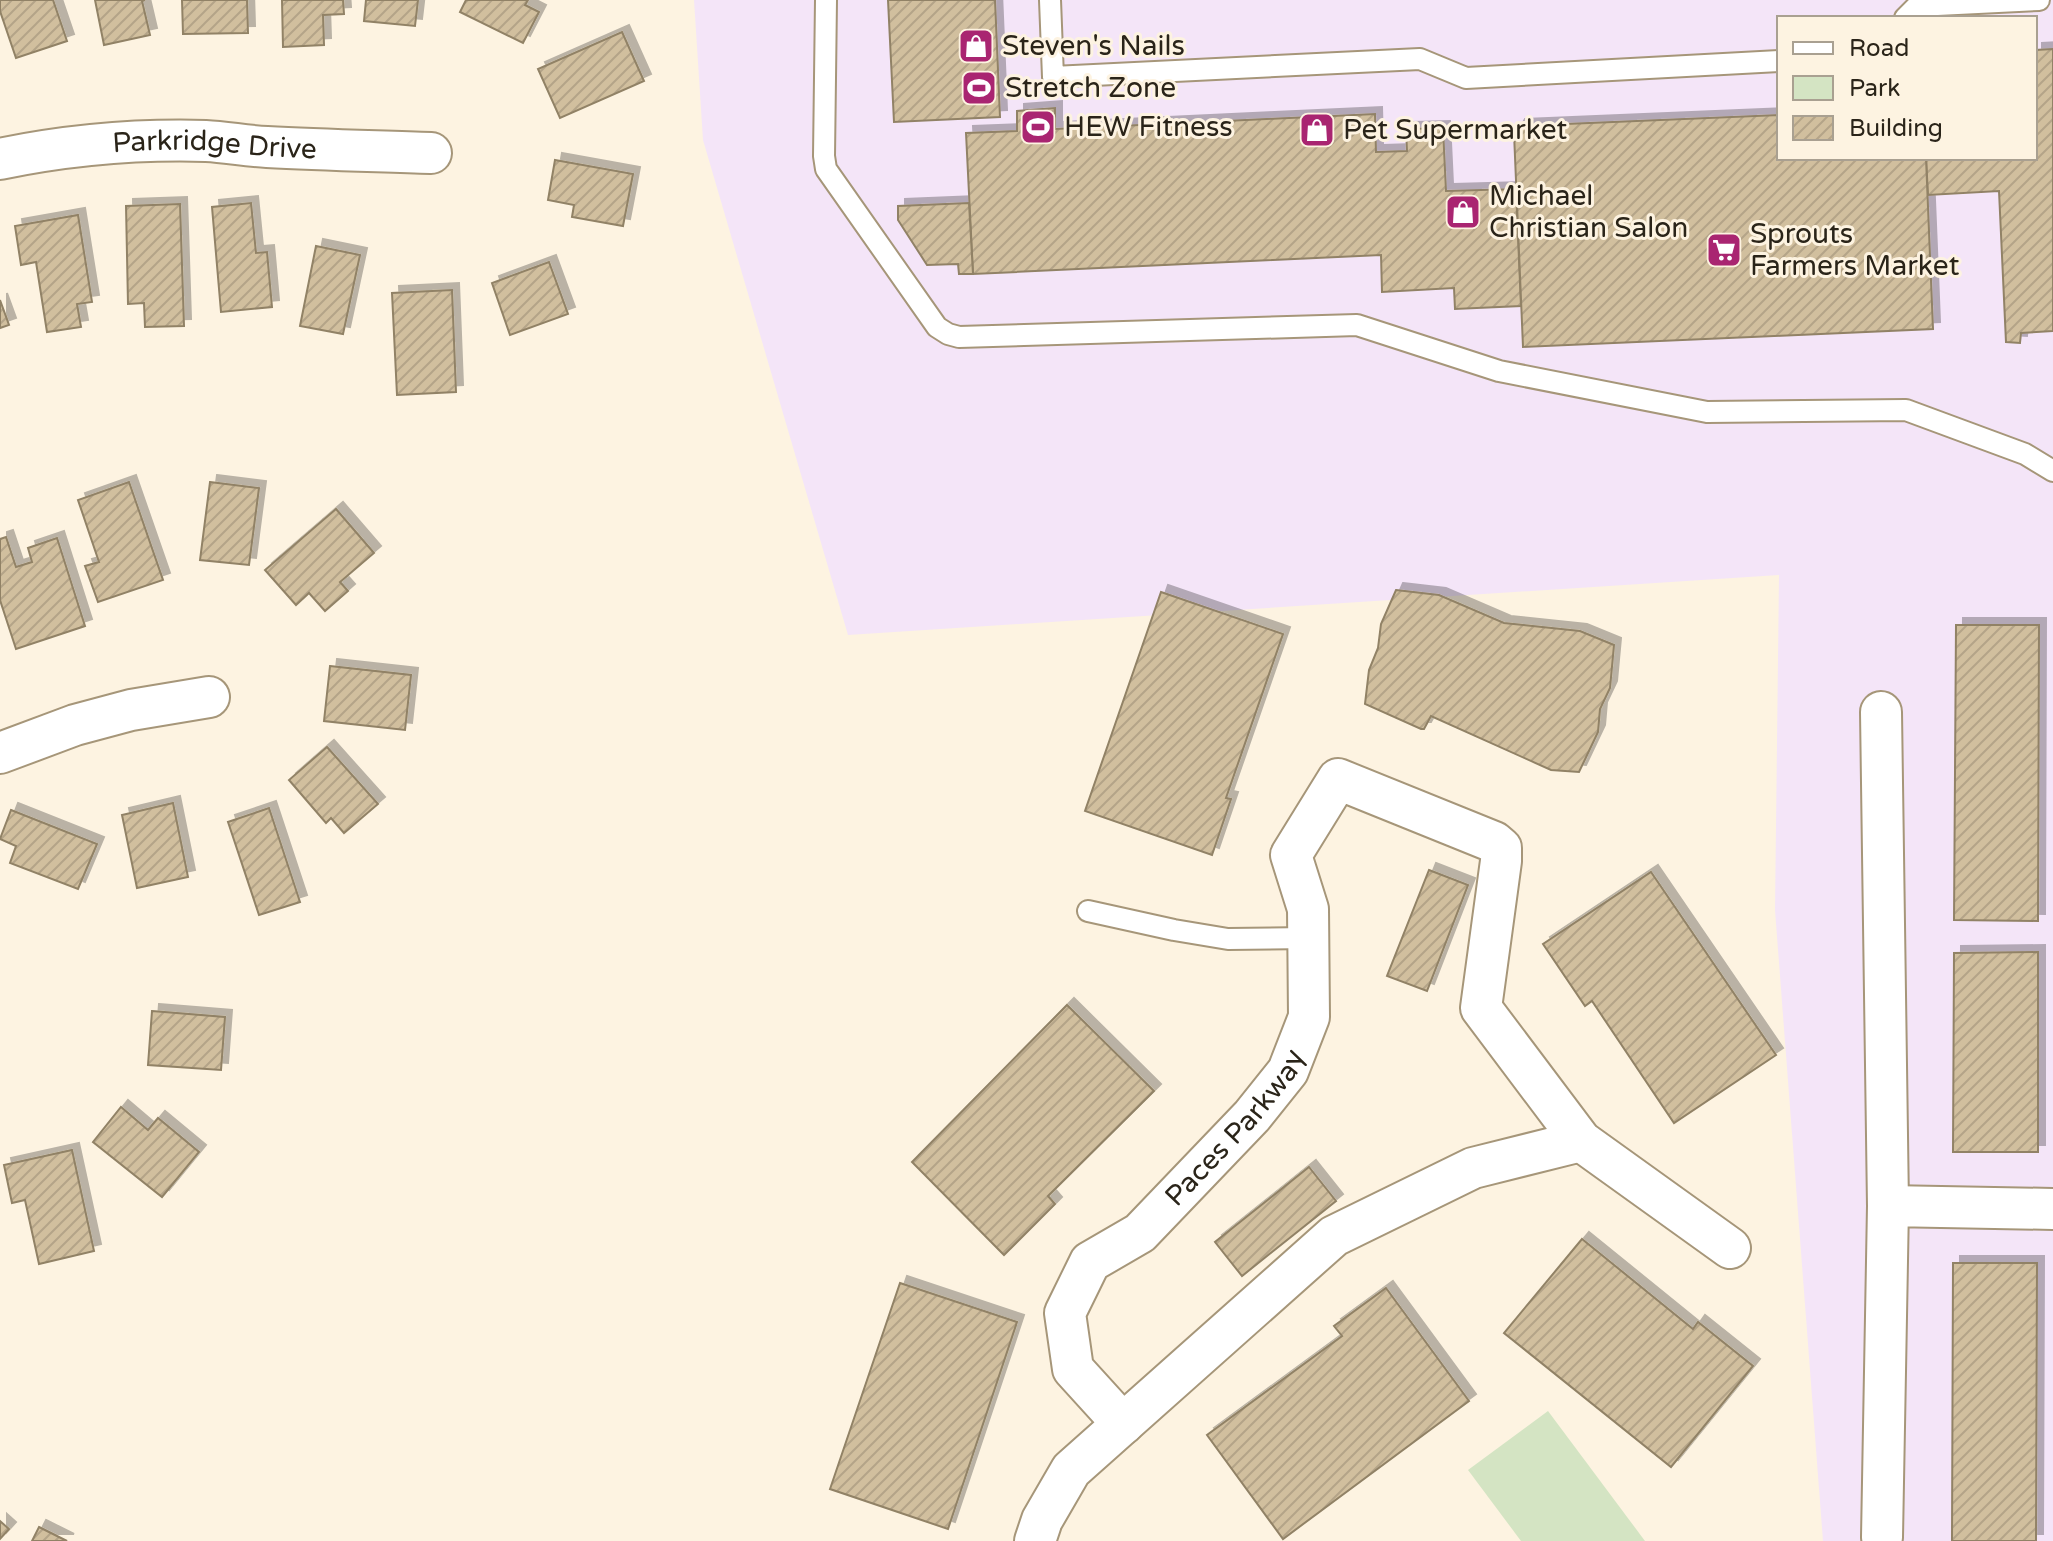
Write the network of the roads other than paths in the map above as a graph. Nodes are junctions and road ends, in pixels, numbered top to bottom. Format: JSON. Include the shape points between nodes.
{"nodes":[{"id":1,"x":826,"y":0,"type":"edge"},
{"id":2,"x":1050,"y":0,"type":"edge"},
{"id":3,"x":2039,"y":0,"type":"edge"},
{"id":4,"x":1913,"y":8,"type":"edge"},
{"id":5,"x":1777,"y":61,"type":"edge"},
{"id":6,"x":431,"y":153,"type":"dead end"},
{"id":7,"x":0,"y":159,"type":"edge"},
{"id":8,"x":2053,"y":471,"type":"edge"},
{"id":9,"x":209,"y":697,"type":"dead end"},
{"id":10,"x":1881,"y":712,"type":"dead end"},
{"id":11,"x":0,"y":753,"type":"edge"},
{"id":12,"x":1088,"y":911,"type":"dead end"},
{"id":13,"x":1309,"y":938,"type":"junction"},
{"id":14,"x":1581,"y":1141,"type":"junction"},
{"id":15,"x":1888,"y":1206,"type":"junction"},
{"id":16,"x":2053,"y":1209,"type":"edge"},
{"id":17,"x":1730,"y":1248,"type":"dead end"},
{"id":18,"x":1123,"y":1424,"type":"junction"},
{"id":19,"x":1882,"y":1537,"type":"dead end"},
{"id":20,"x":1035,"y":1541,"type":"edge"}],
"edges":[{"from":1,"to":8,"type":"lane","via":[[826,169],[937,327],[948,334],[1357,325],[1499,371],[1707,412],[1906,410],[2025,454]]},
{"from":2,"to":5,"type":"lane","via":[[1053,77],[1420,59],[1466,78]]},
{"from":3,"to":4,"type":"lane"},
{"from":6,"to":7,"type":"street","name":"Parkridge Drive","via":[[151,141]]},
{"from":9,"to":11,"type":"street","via":[[75,725]]},
{"from":10,"to":15,"type":"street"},
{"from":12,"to":13,"type":"lane","via":[[1228,939]]},
{"from":13,"to":14,"type":"street","name":"Paces Parkway","via":[[1308,909],[1291,855],[1338,779],[1494,842],[1501,848],[1501,861],[1481,1008]]},
{"from":13,"to":18,"type":"street","name":"Paces Parkway","via":[[1309,1017],[1288,1071],[1140,1233],[1090,1262],[1065,1313],[1073,1369]]},
{"from":14,"to":17,"type":"street"},
{"from":14,"to":18,"type":"street","via":[[1473,1168],[1334,1236]]},
{"from":15,"to":16,"type":"street"},
{"from":15,"to":19,"type":"street"},
{"from":18,"to":20,"type":"street","via":[[1071,1470]]}]}
